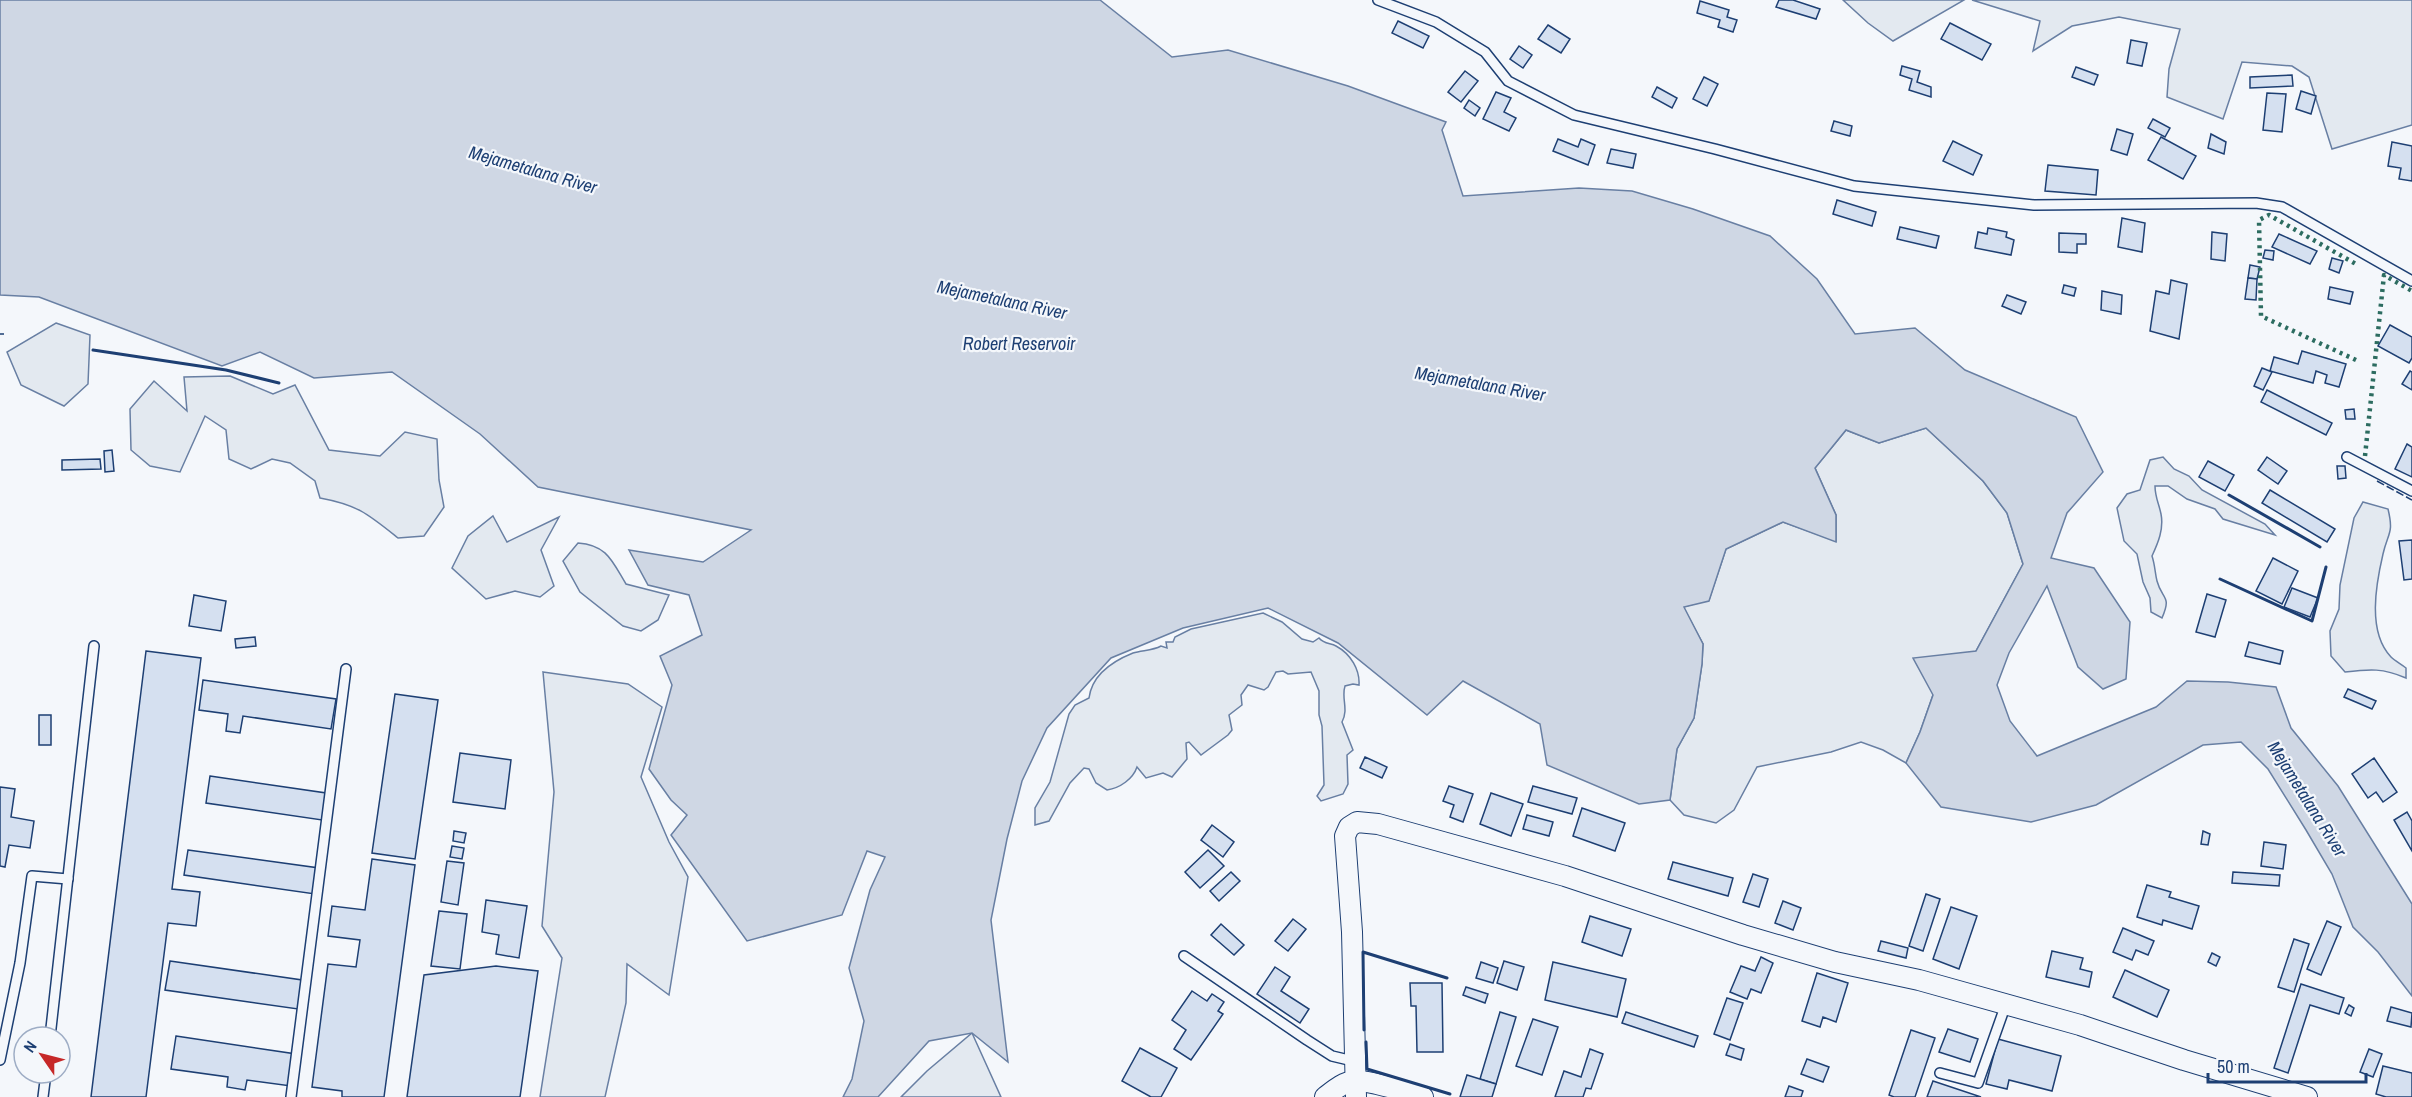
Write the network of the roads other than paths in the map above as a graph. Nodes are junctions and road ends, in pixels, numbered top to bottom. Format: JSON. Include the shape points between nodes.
{"nodes":[{"id":1,"x":1378,"y":0,"type":"edge"},
{"id":2,"x":2412,"y":281,"type":"edge"},
{"id":3,"x":2346,"y":457,"type":"dead end"},
{"id":4,"x":2412,"y":491,"type":"edge"},
{"id":5,"x":94,"y":646,"type":"dead end"},
{"id":6,"x":346,"y":669,"type":"dead end"},
{"id":7,"x":68,"y":879,"type":"junction"},
{"id":8,"x":1184,"y":956,"type":"dead end"},
{"id":9,"x":2006,"y":1004,"type":"junction"},
{"id":10,"x":51,"y":1025,"type":"edge"},
{"id":11,"x":0,"y":1060,"type":"edge"},
{"id":12,"x":1353,"y":1061,"type":"junction"},
{"id":13,"x":1940,"y":1073,"type":"dead end"},
{"id":14,"x":1355,"y":1089,"type":"edge"},
{"id":15,"x":291,"y":1097,"type":"edge"},
{"id":16,"x":1325,"y":1097,"type":"edge"},
{"id":17,"x":1424,"y":1097,"type":"edge"},
{"id":18,"x":2304,"y":1097,"type":"edge"}],
"edges":[{"from":1,"to":2,"type":"lane","via":[[1436,22],[1485,52],[1508,81],[1574,116],[1854,186],[2034,205],[2256,203],[2282,207]]},
{"from":3,"to":4,"type":"lane"},
{"from":5,"to":7,"type":"lane"},
{"from":6,"to":15,"type":"lane"},
{"from":7,"to":10,"type":"lane"},
{"from":7,"to":11,"type":"lane","via":[[32,876],[20,963]]},
{"from":8,"to":12,"type":"lane","via":[[1306,1040],[1332,1056]]},
{"from":9,"to":12,"type":"street","via":[[1835,962],[1565,876],[1378,824],[1357,822],[1345,836],[1352,932]]},
{"from":9,"to":13,"type":"lane","via":[[1978,1083]]},
{"from":9,"to":18,"type":"street"},
{"from":12,"to":14,"type":"street"},
{"from":14,"to":16,"type":"street","via":[[1337,1087]]},
{"from":14,"to":17,"type":"street","via":[[1392,1088]]}]}
